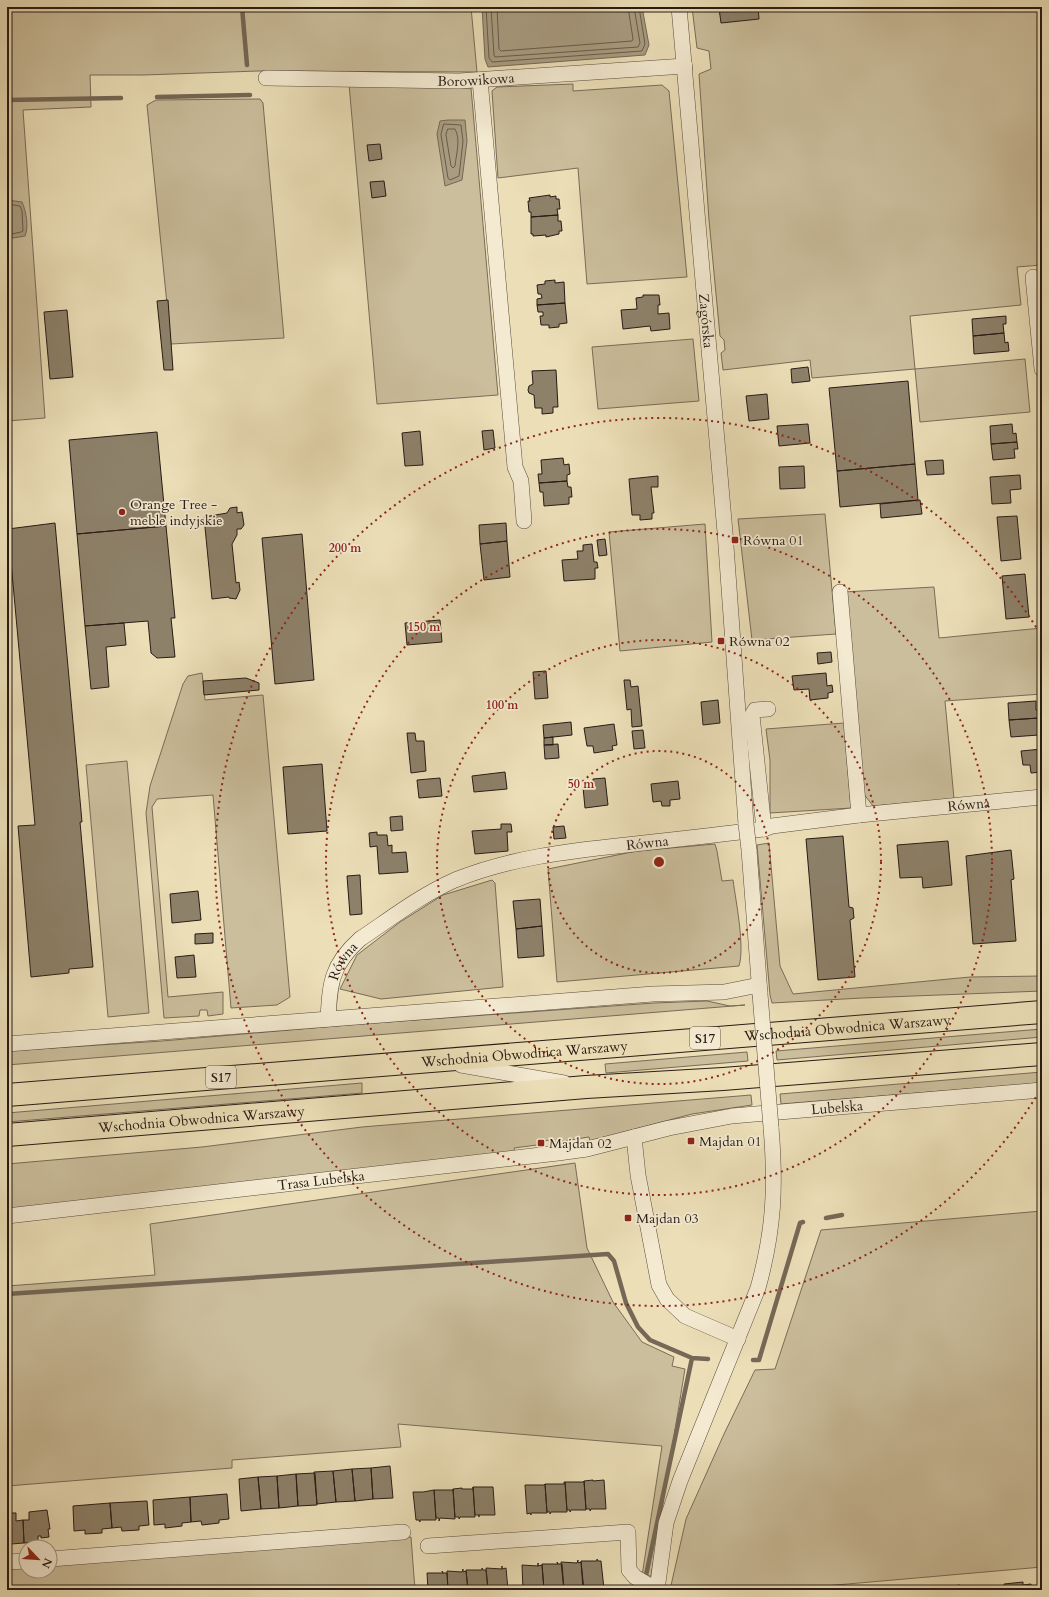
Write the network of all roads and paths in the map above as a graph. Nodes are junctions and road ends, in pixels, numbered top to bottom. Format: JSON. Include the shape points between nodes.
{"nodes":[{"id":1,"x":679,"y":7,"type":"edge"},
{"id":2,"x":685,"y":66,"type":"junction"},
{"id":3,"x":266,"y":78,"type":"dead end"},
{"id":4,"x":480,"y":80,"type":"junction"},
{"id":5,"x":1033,"y":277,"type":"dead end"},
{"id":6,"x":1042,"y":369,"type":"edge"},
{"id":7,"x":524,"y":522,"type":"dead end"},
{"id":8,"x":840,"y":592,"type":"dead end"},
{"id":9,"x":768,"y":709,"type":"dead end"},
{"id":10,"x":1042,"y":797,"type":"edge"},
{"id":11,"x":858,"y":815,"type":"junction"},
{"id":12,"x":764,"y":829,"type":"junction"},
{"id":13,"x":760,"y":990,"type":"junction"},
{"id":14,"x":1042,"y":1012,"type":"edge"},
{"id":15,"x":328,"y":1019,"type":"junction"},
{"id":16,"x":7,"y":1044,"type":"edge"},
{"id":17,"x":1042,"y":1054,"type":"edge"},
{"id":18,"x":435,"y":1060,"type":"junction"},
{"id":19,"x":586,"y":1087,"type":"junction"},
{"id":20,"x":1042,"y":1090,"type":"edge"},
{"id":21,"x":7,"y":1095,"type":"edge"},
{"id":22,"x":7,"y":1135,"type":"edge"},
{"id":23,"x":634,"y":1137,"type":"junction"},
{"id":24,"x":7,"y":1216,"type":"edge"},
{"id":25,"x":738,"y":1339,"type":"junction"},
{"id":26,"x":403,"y":1532,"type":"dead end"},
{"id":27,"x":428,"y":1546,"type":"dead end"},
{"id":28,"x":58,"y":1558,"type":"edge"},
{"id":29,"x":18,"y":1561,"type":"edge"},
{"id":30,"x":7,"y":1562,"type":"edge"},
{"id":31,"x":657,"y":1590,"type":"edge"}],
"edges":[{"from":1,"to":2,"type":"street","name":"Zagórska"},
{"from":2,"to":4,"type":"street","name":"Borowikowa"},
{"from":2,"to":13,"type":"street","name":"Zagórska","bridge":true},
{"from":3,"to":4,"type":"street","name":"Borowikowa"},
{"from":4,"to":7,"type":"street","via":[[515,467],[521,481]]},
{"from":5,"to":6,"type":"street"},
{"from":8,"to":11,"type":"street"},
{"from":9,"to":12,"type":"street","via":[[755,710],[752,715]]},
{"from":10,"to":11,"type":"street","name":"Równa"},
{"from":11,"to":12,"type":"street","name":"Równa"},
{"from":12,"to":15,"type":"street","name":"Równa","via":[[528,858],[454,881],[410,906],[350,948],[342,958],[332,980]]},
{"from":13,"to":15,"type":"street","via":[[653,994]]},
{"from":13,"to":25,"type":"street","name":"Zagórska","bridge":true,"via":[[771,1127],[774,1205],[766,1260]]},
{"from":14,"to":18,"type":"highway","name":"Wschodnia Obwodnica Warszawy","number":"S17"},
{"from":15,"to":16,"type":"street"},
{"from":17,"to":19,"type":"highway","name":"Wschodnia Obwodnica Warszawy","via":[[722,1080]]},
{"from":18,"to":19,"type":"street"},
{"from":18,"to":21,"type":"highway","name":"Wschodnia Obwodnica Warszawy","number":"S17"},
{"from":19,"to":22,"type":"highway","name":"Wschodnia Obwodnica Warszawy"},
{"from":20,"to":23,"type":"street","name":"Lubelska","via":[[748,1114]]},
{"from":23,"to":24,"type":"street","name":"Trasa Lubelska","via":[[587,1149],[558,1153]]},
{"from":23,"to":25,"type":"street","via":[[638,1175],[659,1285],[668,1299],[685,1316]]},
{"from":25,"to":31,"type":"street","name":"Zagórska","via":[[680,1481],[666,1523]]},
{"from":26,"to":28,"type":"street"},
{"from":27,"to":31,"type":"street","via":[[628,1532],[629,1570],[635,1577]]},
{"from":29,"to":30,"type":"street"}]}
